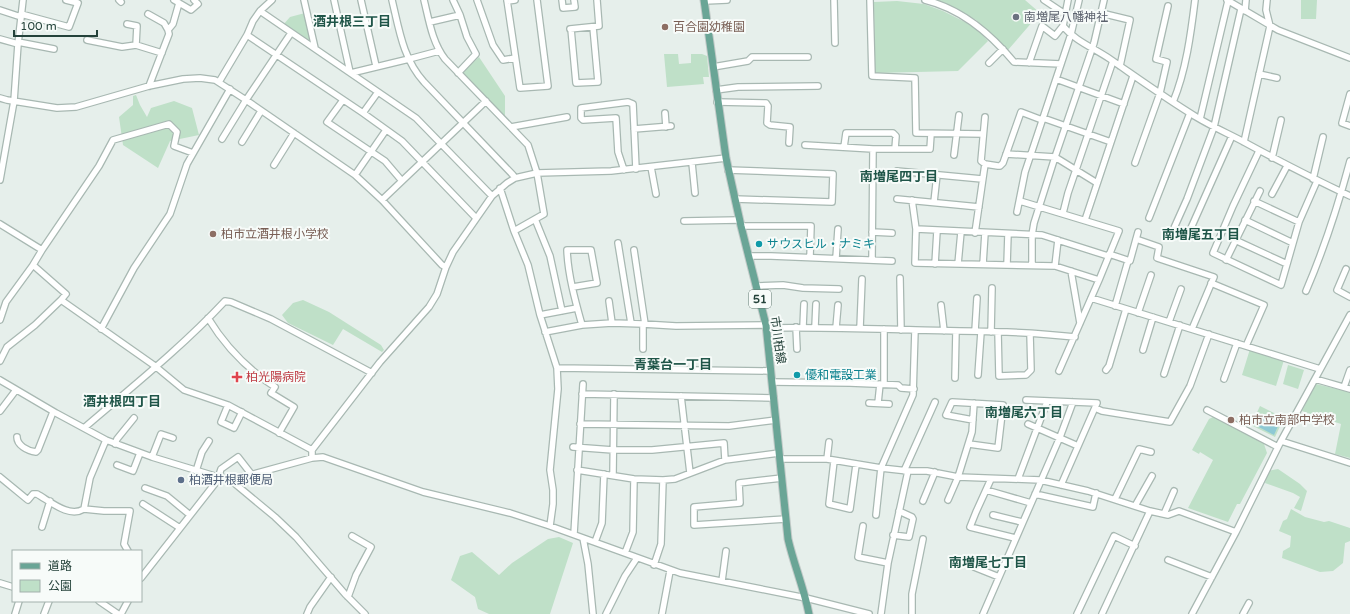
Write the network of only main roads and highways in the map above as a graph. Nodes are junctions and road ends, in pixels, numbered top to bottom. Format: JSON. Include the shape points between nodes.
{"nodes":[{"id":1,"x":704,"y":0,"type":"edge"},
{"id":2,"x":809,"y":614,"type":"edge"}],
"edges":[{"from":1,"to":2,"type":"main road","name":"市川柏線","number":"51","via":[[728,170],[766,326],[792,556]]}]}
